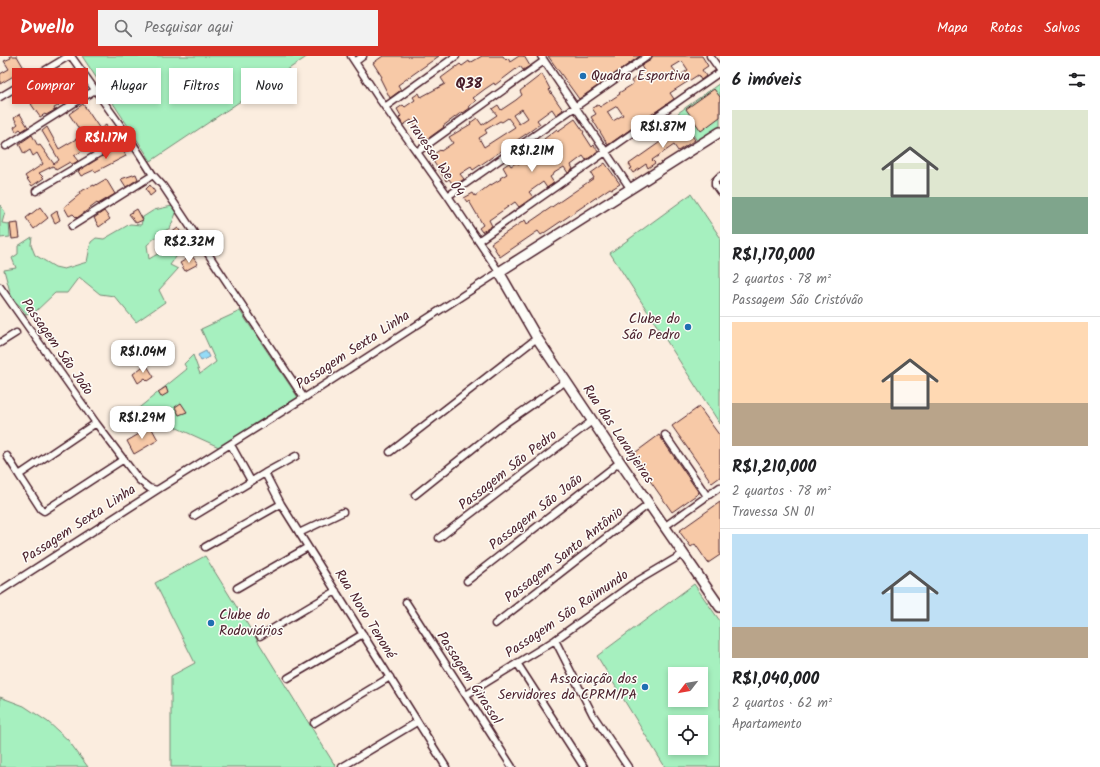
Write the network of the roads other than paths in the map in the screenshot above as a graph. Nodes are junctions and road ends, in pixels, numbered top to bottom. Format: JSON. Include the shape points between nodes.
{"nodes":[{"id":1,"x":70,"y":56,"type":"edge"},
{"id":2,"x":351,"y":56,"type":"edge"},
{"id":3,"x":363,"y":56,"type":"edge"},
{"id":4,"x":456,"y":56,"type":"edge"},
{"id":5,"x":648,"y":56,"type":"edge"},
{"id":6,"x":710,"y":56,"type":"edge"},
{"id":7,"x":542,"y":59,"type":"edge"},
{"id":8,"x":355,"y":62,"type":"junction"},
{"id":9,"x":720,"y":71,"type":"edge"},
{"id":10,"x":95,"y":90,"type":"junction"},
{"id":11,"x":0,"y":96,"type":"edge"},
{"id":12,"x":575,"y":106,"type":"junction"},
{"id":13,"x":385,"y":107,"type":"junction"},
{"id":14,"x":720,"y":132,"type":"edge"},
{"id":15,"x":128,"y":136,"type":"junction"},
{"id":16,"x":6,"y":146,"type":"dead end"},
{"id":17,"x":605,"y":151,"type":"junction"},
{"id":18,"x":417,"y":152,"type":"junction"},
{"id":19,"x":153,"y":175,"type":"junction"},
{"id":20,"x":719,"y":177,"type":"edge"},
{"id":21,"x":630,"y":188,"type":"junction"},
{"id":22,"x":36,"y":191,"type":"dead end"},
{"id":23,"x":720,"y":192,"type":"edge"},
{"id":24,"x":448,"y":196,"type":"junction"},
{"id":25,"x":72,"y":226,"type":"dead end"},
{"id":26,"x":478,"y":241,"type":"junction"},
{"id":27,"x":499,"y":272,"type":"junction"},
{"id":28,"x":0,"y":287,"type":"edge"},
{"id":29,"x":16,"y":333,"type":"dead end"},
{"id":30,"x":537,"y":338,"type":"junction"},
{"id":31,"x":0,"y":344,"type":"edge"},
{"id":32,"x":566,"y":381,"type":"junction"},
{"id":33,"x":304,"y":398,"type":"junction"},
{"id":34,"x":592,"y":421,"type":"junction"},
{"id":35,"x":96,"y":423,"type":"junction"},
{"id":36,"x":665,"y":435,"type":"dead end"},
{"id":37,"x":230,"y":445,"type":"junction"},
{"id":38,"x":390,"y":452,"type":"dead end"},
{"id":39,"x":7,"y":456,"type":"dead end"},
{"id":40,"x":296,"y":456,"type":"dead end"},
{"id":41,"x":124,"y":459,"type":"junction"},
{"id":42,"x":620,"y":462,"type":"junction"},
{"id":43,"x":265,"y":473,"type":"junction"},
{"id":44,"x":19,"y":474,"type":"junction"},
{"id":45,"x":251,"y":481,"type":"junction"},
{"id":46,"x":720,"y":487,"type":"edge"},
{"id":47,"x":157,"y":490,"type":"junction"},
{"id":48,"x":415,"y":495,"type":"dead end"},
{"id":49,"x":707,"y":496,"type":"junction"},
{"id":50,"x":281,"y":504,"type":"junction"},
{"id":51,"x":649,"y":504,"type":"junction"},
{"id":52,"x":343,"y":512,"type":"dead end"},
{"id":53,"x":194,"y":516,"type":"dead end"},
{"id":54,"x":664,"y":527,"type":"junction"},
{"id":55,"x":299,"y":533,"type":"junction"},
{"id":56,"x":440,"y":538,"type":"dead end"},
{"id":57,"x":205,"y":547,"type":"dead end"},
{"id":58,"x":308,"y":547,"type":"junction"},
{"id":59,"x":682,"y":554,"type":"junction"},
{"id":60,"x":467,"y":581,"type":"dead end"},
{"id":61,"x":237,"y":588,"type":"dead end"},
{"id":62,"x":0,"y":591,"type":"edge"},
{"id":63,"x":336,"y":591,"type":"junction"},
{"id":64,"x":406,"y":602,"type":"dead end"},
{"id":65,"x":720,"y":607,"type":"edge"},
{"id":66,"x":495,"y":624,"type":"dead end"},
{"id":67,"x":363,"y":634,"type":"junction"},
{"id":68,"x":260,"y":636,"type":"dead end"},
{"id":69,"x":555,"y":640,"type":"junction"},
{"id":70,"x":517,"y":663,"type":"junction"},
{"id":71,"x":390,"y":677,"type":"junction"},
{"id":72,"x":288,"y":678,"type":"dead end"},
{"id":73,"x":466,"y":695,"type":"junction"},
{"id":74,"x":417,"y":722,"type":"junction"},
{"id":75,"x":314,"y":723,"type":"dead end"},
{"id":76,"x":342,"y":767,"type":"edge"},
{"id":77,"x":445,"y":767,"type":"edge"},
{"id":78,"x":512,"y":767,"type":"edge"},
{"id":79,"x":584,"y":767,"type":"edge"},
{"id":80,"x":628,"y":767,"type":"edge"}],
"edges":[{"from":1,"to":10,"type":"street"},
{"from":1,"to":11,"type":"street"},
{"from":2,"to":8,"type":"street","name":"Travessa We 04"},
{"from":3,"to":8,"type":"street"},
{"from":4,"to":13,"type":"street"},
{"from":5,"to":12,"type":"street"},
{"from":6,"to":9,"type":"street"},
{"from":7,"to":12,"type":"street"},
{"from":7,"to":18,"type":"street"},
{"from":8,"to":13,"type":"street","name":"Travessa We 04"},
{"from":9,"to":17,"type":"street"},
{"from":10,"to":15,"type":"street"},
{"from":10,"to":16,"type":"street"},
{"from":12,"to":17,"type":"street"},
{"from":12,"to":24,"type":"street"},
{"from":13,"to":18,"type":"street","name":"Travessa We 04"},
{"from":14,"to":21,"type":"street","name":"Passagem Sexta Linha"},
{"from":15,"to":19,"type":"street"},
{"from":15,"to":22,"type":"street"},
{"from":17,"to":21,"type":"street"},
{"from":17,"to":26,"type":"street"},
{"from":18,"to":24,"type":"street","name":"Travessa We 04"},
{"from":19,"to":25,"type":"street"},
{"from":19,"to":33,"type":"street"},
{"from":20,"to":23,"type":"street","via":[[715,181]]},
{"from":21,"to":27,"type":"street","name":"Passagem Sexta Linha"},
{"from":24,"to":26,"type":"street","name":"Travessa We 04"},
{"from":26,"to":27,"type":"street","name":"Travessa We 04"},
{"from":27,"to":30,"type":"street","name":"Rua das Laranjeiras"},
{"from":27,"to":33,"type":"street","name":"Passagem Sexta Linha"},
{"from":28,"to":35,"type":"street","name":"Passagem São João"},
{"from":29,"to":31,"type":"street"},
{"from":30,"to":32,"type":"street","name":"Rua das Laranjeiras"},
{"from":30,"to":38,"type":"street"},
{"from":32,"to":34,"type":"street","name":"Rua das Laranjeiras"},
{"from":32,"to":48,"type":"street","via":[[500,427]]},
{"from":33,"to":37,"type":"street","name":"Passagem Sexta Linha"},
{"from":34,"to":42,"type":"street","name":"Rua das Laranjeiras"},
{"from":34,"to":56,"type":"street","name":"Passagem São Pedro"},
{"from":35,"to":41,"type":"street","name":"Passagem São João"},
{"from":35,"to":44,"type":"street"},
{"from":36,"to":49,"type":"street"},
{"from":37,"to":45,"type":"street"},
{"from":37,"to":47,"type":"street","name":"Passagem Sexta Linha"},
{"from":39,"to":44,"type":"street"},
{"from":40,"to":43,"type":"street"},
{"from":41,"to":44,"type":"street","via":[[44,511]]},
{"from":41,"to":47,"type":"street","name":"Passagem São João","via":[[140,480],[149,488]]},
{"from":42,"to":51,"type":"street","name":"Rua das Laranjeiras"},
{"from":42,"to":60,"type":"street","name":"Passagem São João"},
{"from":43,"to":45,"type":"street"},
{"from":43,"to":50,"type":"street","name":"Rua Novo Tenoné"},
{"from":45,"to":53,"type":"street"},
{"from":46,"to":49,"type":"street"},
{"from":47,"to":62,"type":"street","name":"Passagem Sexta Linha"},
{"from":49,"to":54,"type":"street"},
{"from":50,"to":55,"type":"street","name":"Rua Novo Tenoné"},
{"from":50,"to":57,"type":"street"},
{"from":51,"to":54,"type":"street","name":"Rua das Laranjeiras"},
{"from":51,"to":66,"type":"street","name":"Passagem Santo Antônio"},
{"from":52,"to":55,"type":"street"},
{"from":54,"to":59,"type":"street","name":"Rua das Laranjeiras"},
{"from":55,"to":58,"type":"street","name":"Rua Novo Tenoné"},
{"from":58,"to":61,"type":"street"},
{"from":58,"to":63,"type":"street","name":"Rua Novo Tenoné"},
{"from":59,"to":65,"type":"street","name":"Rua das Laranjeiras"},
{"from":59,"to":69,"type":"street","name":"Passagem São Raimundo","via":[[634,584]]},
{"from":63,"to":67,"type":"street","name":"Rua Novo Tenoné"},
{"from":63,"to":68,"type":"street"},
{"from":64,"to":73,"type":"street","name":"Passagem Girassol"},
{"from":67,"to":71,"type":"street","name":"Rua Novo Tenoné"},
{"from":67,"to":72,"type":"street"},
{"from":69,"to":70,"type":"street","name":"Passagem São Raimundo"},
{"from":69,"to":80,"type":"street","via":[[593,715]]},
{"from":70,"to":73,"type":"street","name":"Passagem São Raimundo"},
{"from":70,"to":79,"type":"street"},
{"from":71,"to":74,"type":"street","name":"Rua Novo Tenoné"},
{"from":71,"to":75,"type":"street"},
{"from":73,"to":78,"type":"street","name":"Passagem Girassol"},
{"from":74,"to":76,"type":"street"},
{"from":74,"to":77,"type":"street","name":"Rua Novo Tenoné"}]}
